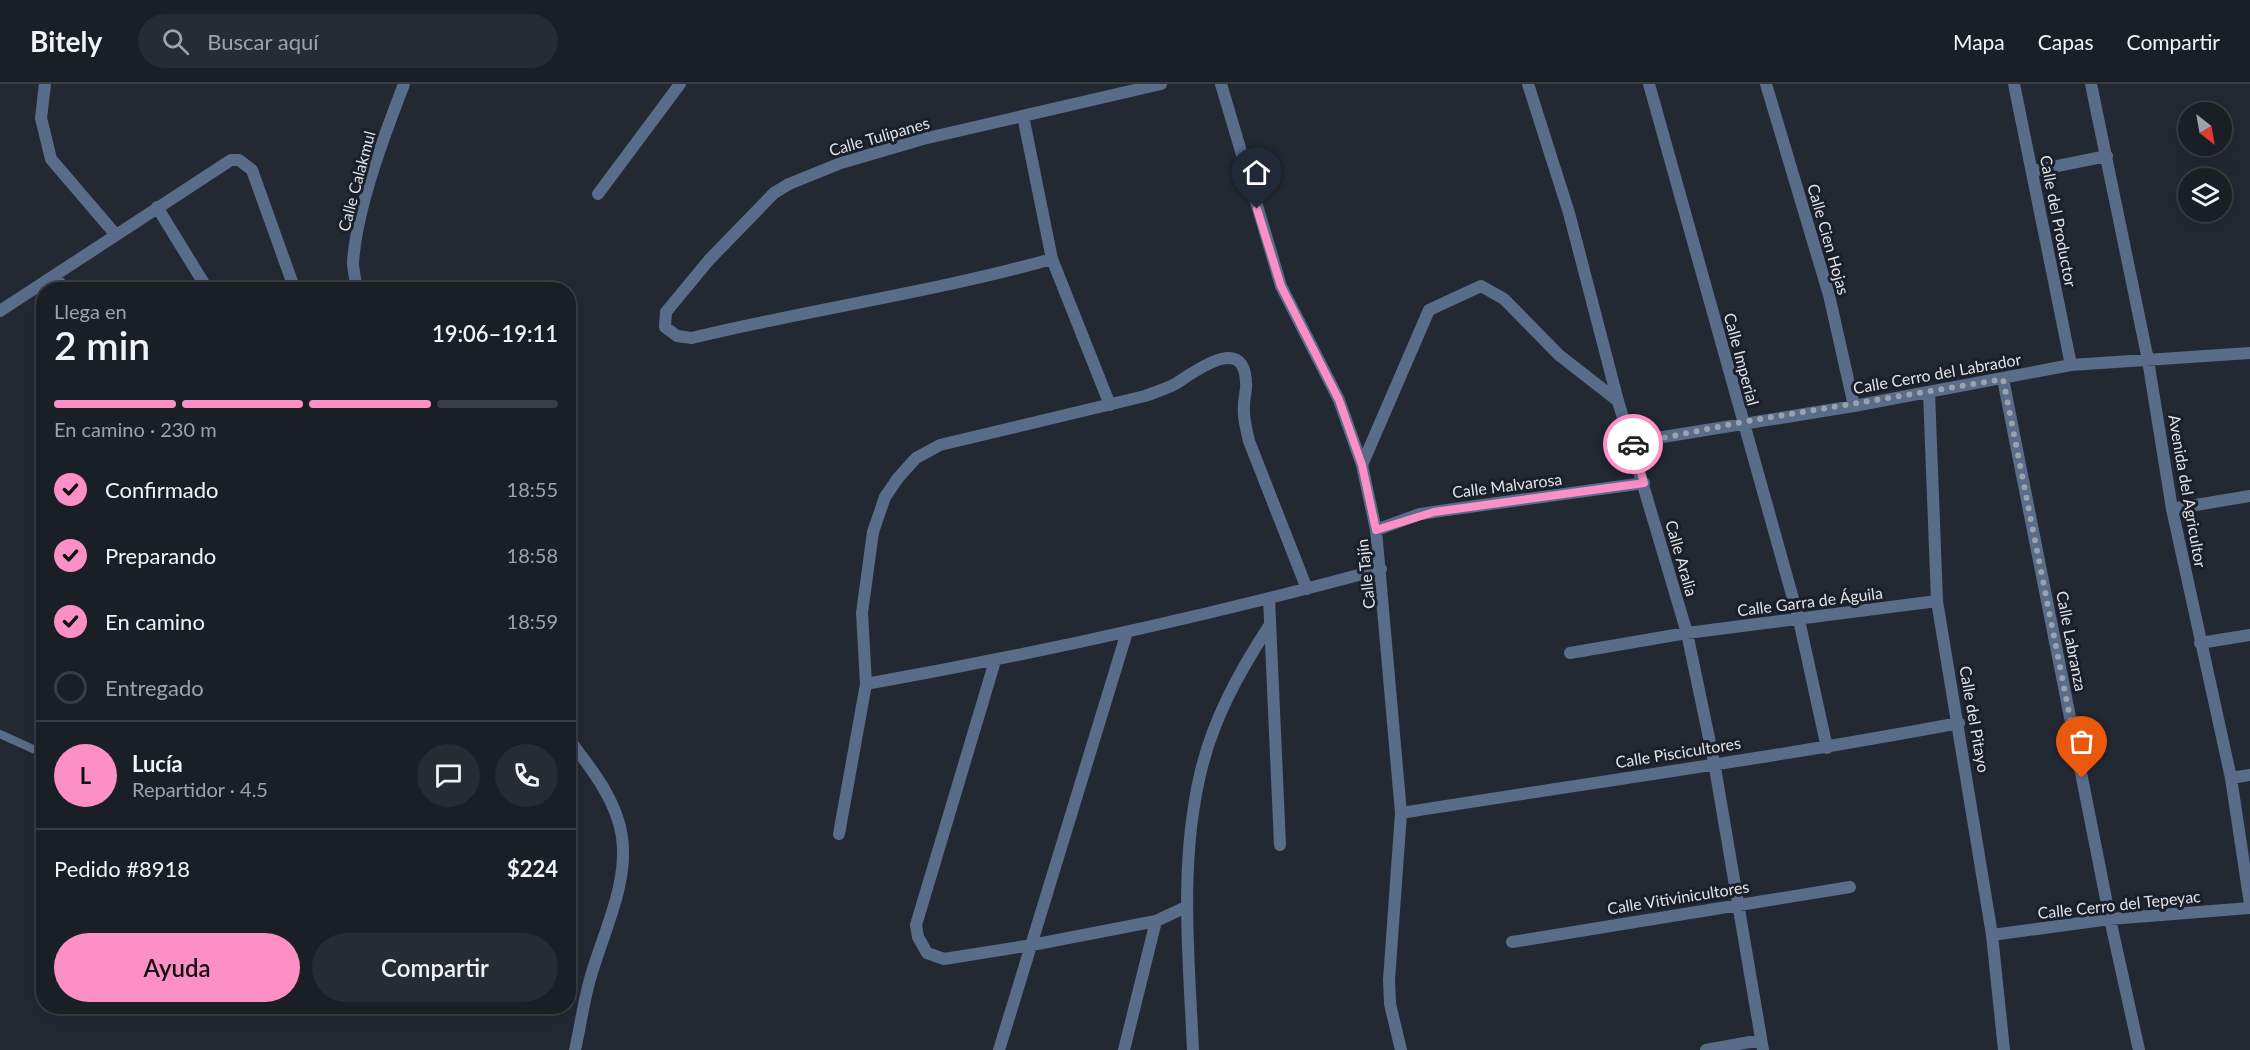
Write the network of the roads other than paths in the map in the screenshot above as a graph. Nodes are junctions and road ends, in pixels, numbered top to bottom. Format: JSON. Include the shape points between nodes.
{"nodes":[{"id":1,"x":45,"y":84,"type":"edge"},
{"id":2,"x":404,"y":84,"type":"edge"},
{"id":3,"x":680,"y":84,"type":"edge"},
{"id":4,"x":1161,"y":84,"type":"edge"},
{"id":5,"x":1221,"y":84,"type":"edge"},
{"id":6,"x":1528,"y":84,"type":"edge"},
{"id":7,"x":1649,"y":84,"type":"edge"},
{"id":8,"x":1766,"y":84,"type":"edge"},
{"id":9,"x":2014,"y":84,"type":"edge"},
{"id":10,"x":2091,"y":84,"type":"edge"},
{"id":11,"x":1023,"y":116,"type":"junction"},
{"id":12,"x":2107,"y":156,"type":"junction"},
{"id":13,"x":2032,"y":171,"type":"junction"},
{"id":14,"x":598,"y":194,"type":"dead end"},
{"id":15,"x":157,"y":207,"type":"junction"},
{"id":16,"x":116,"y":235,"type":"junction"},
{"id":17,"x":1053,"y":259,"type":"junction"},
{"id":18,"x":55,"y":277,"type":"junction"},
{"id":19,"x":47,"y":282,"type":"edge"},
{"id":20,"x":59,"y":282,"type":"edge"},
{"id":21,"x":203,"y":282,"type":"edge"},
{"id":22,"x":292,"y":282,"type":"edge"},
{"id":23,"x":356,"y":282,"type":"edge"},
{"id":24,"x":36,"y":289,"type":"edge"},
{"id":25,"x":0,"y":311,"type":"edge"},
{"id":26,"x":2250,"y":353,"type":"edge"},
{"id":27,"x":2148,"y":360,"type":"junction"},
{"id":28,"x":2071,"y":365,"type":"junction"},
{"id":29,"x":2003,"y":379,"type":"junction"},
{"id":30,"x":1929,"y":392,"type":"junction"},
{"id":31,"x":1618,"y":401,"type":"junction"},
{"id":32,"x":1110,"y":405,"type":"junction"},
{"id":33,"x":1854,"y":405,"type":"junction"},
{"id":34,"x":1742,"y":422,"type":"junction"},
{"id":35,"x":1632,"y":442,"type":"junction"},
{"id":36,"x":1362,"y":465,"type":"junction"},
{"id":37,"x":1644,"y":483,"type":"junction"},
{"id":38,"x":2250,"y":496,"type":"edge"},
{"id":39,"x":2172,"y":509,"type":"junction"},
{"id":40,"x":1376,"y":530,"type":"junction"},
{"id":41,"x":1382,"y":569,"type":"junction"},
{"id":42,"x":1307,"y":589,"type":"junction"},
{"id":43,"x":1269,"y":598,"type":"junction"},
{"id":44,"x":1937,"y":601,"type":"junction"},
{"id":45,"x":1799,"y":620,"type":"junction"},
{"id":46,"x":1269,"y":626,"type":"junction"},
{"id":47,"x":1127,"y":632,"type":"junction"},
{"id":48,"x":1687,"y":633,"type":"junction"},
{"id":49,"x":2250,"y":635,"type":"edge"},
{"id":50,"x":2200,"y":643,"type":"junction"},
{"id":51,"x":1570,"y":653,"type":"dead end"},
{"id":52,"x":995,"y":661,"type":"junction"},
{"id":53,"x":866,"y":684,"type":"junction"},
{"id":54,"x":1959,"y":723,"type":"junction"},
{"id":55,"x":0,"y":734,"type":"edge"},
{"id":56,"x":1827,"y":747,"type":"junction"},
{"id":57,"x":576,"y":749,"type":"edge"},
{"id":58,"x":36,"y":750,"type":"edge"},
{"id":59,"x":1714,"y":762,"type":"junction"},
{"id":60,"x":2250,"y":774,"type":"edge"},
{"id":61,"x":2231,"y":778,"type":"junction"},
{"id":62,"x":1401,"y":813,"type":"junction"},
{"id":63,"x":839,"y":834,"type":"dead end"},
{"id":64,"x":1280,"y":845,"type":"dead end"},
{"id":65,"x":1850,"y":887,"type":"dead end"},
{"id":66,"x":1739,"y":903,"type":"junction"},
{"id":67,"x":2250,"y":906,"type":"edge"},
{"id":68,"x":1186,"y":907,"type":"junction"},
{"id":69,"x":2110,"y":919,"type":"junction"},
{"id":70,"x":1156,"y":921,"type":"junction"},
{"id":71,"x":1992,"y":934,"type":"junction"},
{"id":72,"x":1512,"y":942,"type":"dead end"},
{"id":73,"x":1032,"y":945,"type":"junction"},
{"id":74,"x":1762,"y":1045,"type":"edge"},
{"id":75,"x":575,"y":1050,"type":"edge"},
{"id":76,"x":999,"y":1050,"type":"edge"},
{"id":77,"x":1124,"y":1050,"type":"edge"},
{"id":78,"x":1193,"y":1050,"type":"edge"},
{"id":79,"x":1401,"y":1050,"type":"edge"},
{"id":80,"x":1706,"y":1050,"type":"edge"},
{"id":81,"x":2004,"y":1050,"type":"edge"},
{"id":82,"x":2139,"y":1050,"type":"edge"}],
"edges":[{"from":1,"to":16,"type":"street","via":[[41,118],[51,159]]},
{"from":2,"to":23,"type":"street","name":"Calle Calakmul","via":[[358,231],[353,264]]},
{"from":3,"to":14,"type":"street"},
{"from":4,"to":11,"type":"street","name":"Calle Tulipanes"},
{"from":5,"to":36,"type":"street","name":"Calle Tajín","via":[[1281,286],[1339,400]]},
{"from":6,"to":31,"type":"street","name":"Calle Aralia","via":[[1569,213]]},
{"from":7,"to":34,"type":"street","name":"Calle Imperial"},
{"from":8,"to":33,"type":"street","name":"Calle Cien Hojas","via":[[1829,295]]},
{"from":9,"to":13,"type":"street","name":"Calle del Productor"},
{"from":10,"to":12,"type":"street","name":"Avenida del Agricultor"},
{"from":11,"to":17,"type":"street"},
{"from":11,"to":17,"type":"street","name":"Calle Tulipanes","via":[[902,145],[789,184],[774,194],[709,260],[666,312],[665,327],[677,336],[692,338],[901,292],[956,284]]},
{"from":12,"to":13,"type":"street"},
{"from":12,"to":27,"type":"street","name":"Avenida del Agricultor"},
{"from":13,"to":28,"type":"street","name":"Calle del Productor"},
{"from":15,"to":16,"type":"street"},
{"from":15,"to":21,"type":"street"},
{"from":15,"to":22,"type":"street","via":[[231,160],[246,163],[252,170]]},
{"from":16,"to":18,"type":"street"},
{"from":17,"to":32,"type":"street"},
{"from":18,"to":19,"type":"street"},
{"from":18,"to":20,"type":"street"},
{"from":24,"to":25,"type":"street"},
{"from":26,"to":27,"type":"street","name":"Calle Cerro del Labrador"},
{"from":27,"to":28,"type":"street","name":"Calle Cerro del Labrador"},
{"from":27,"to":39,"type":"street","name":"Avenida del Agricultor"},
{"from":28,"to":29,"type":"street","name":"Calle Cerro del Labrador"},
{"from":29,"to":30,"type":"street","name":"Calle Cerro del Labrador"},
{"from":29,"to":69,"type":"street","name":"Calle Labranza"},
{"from":30,"to":33,"type":"street","name":"Calle Cerro del Labrador"},
{"from":30,"to":44,"type":"street","name":"Calle del Pitayo"},
{"from":31,"to":35,"type":"street","name":"Calle Aralia"},
{"from":31,"to":36,"type":"street","via":[[1559,355],[1504,299],[1481,286],[1429,310]]},
{"from":32,"to":42,"type":"street","via":[[1174,385],[1207,362],[1222,358],[1238,363],[1246,381],[1244,405],[1249,441]]},
{"from":32,"to":53,"type":"street","via":[[940,445],[916,458],[898,478],[885,497],[873,532],[862,613]]},
{"from":33,"to":34,"type":"street","name":"Calle Cerro del Labrador"},
{"from":34,"to":35,"type":"street","name":"Calle Cerro del Labrador"},
{"from":34,"to":45,"type":"street","name":"Calle Imperial"},
{"from":35,"to":37,"type":"street","name":"Calle Aralia"},
{"from":36,"to":40,"type":"street","name":"Calle Tajín"},
{"from":37,"to":40,"type":"street","name":"Calle Malvarosa","via":[[1438,511]]},
{"from":37,"to":48,"type":"street","name":"Calle Aralia"},
{"from":38,"to":39,"type":"street"},
{"from":39,"to":50,"type":"street","name":"Avenida del Agricultor"},
{"from":40,"to":41,"type":"street","name":"Calle Tajín"},
{"from":41,"to":42,"type":"street"},
{"from":41,"to":62,"type":"street","name":"Calle Tajín"},
{"from":42,"to":43,"type":"street"},
{"from":43,"to":46,"type":"street"},
{"from":43,"to":47,"type":"street"},
{"from":44,"to":45,"type":"street","name":"Calle Garra de Águila"},
{"from":44,"to":54,"type":"street","name":"Calle del Pitayo"},
{"from":45,"to":48,"type":"street","name":"Calle Garra de Águila"},
{"from":45,"to":56,"type":"street","name":"Calle Imperial"},
{"from":46,"to":64,"type":"street"},
{"from":46,"to":68,"type":"street","via":[[1240,671],[1216,724],[1200,775]]},
{"from":47,"to":52,"type":"street"},
{"from":47,"to":73,"type":"street"},
{"from":48,"to":51,"type":"street","name":"Calle Garra de Águila"},
{"from":48,"to":59,"type":"street","name":"Calle Aralia"},
{"from":49,"to":50,"type":"street"},
{"from":50,"to":61,"type":"street","name":"Avenida del Agricultor"},
{"from":52,"to":53,"type":"street"},
{"from":52,"to":73,"type":"street","via":[[916,925],[927,953],[944,958]]},
{"from":53,"to":63,"type":"street"},
{"from":54,"to":56,"type":"street","name":"Calle Piscicultores"},
{"from":54,"to":71,"type":"street","name":"Calle del Pitayo"},
{"from":55,"to":58,"type":"lane"},
{"from":56,"to":59,"type":"street","name":"Calle Piscicultores"},
{"from":57,"to":75,"type":"street","via":[[602,785],[623,838],[620,877],[589,983]]},
{"from":59,"to":62,"type":"street","name":"Calle Piscicultores"},
{"from":59,"to":66,"type":"street","name":"Calle Aralia"},
{"from":60,"to":61,"type":"street"},
{"from":61,"to":67,"type":"street","name":"Avenida del Agricultor"},
{"from":62,"to":79,"type":"street","name":"Calle Tajín","via":[[1389,980]]},
{"from":65,"to":66,"type":"street","name":"Calle Vitivinicultores"},
{"from":66,"to":72,"type":"street","name":"Calle Vitivinicultores"},
{"from":66,"to":74,"type":"street","name":"Calle Aralia"},
{"from":67,"to":69,"type":"street","name":"Calle Cerro del Tepeyac"},
{"from":68,"to":70,"type":"street"},
{"from":68,"to":78,"type":"street"},
{"from":69,"to":71,"type":"street","name":"Calle Cerro del Tepeyac"},
{"from":69,"to":82,"type":"street","name":"Calle Labranza"},
{"from":70,"to":73,"type":"street"},
{"from":70,"to":77,"type":"street"},
{"from":71,"to":81,"type":"street","name":"Calle del Pitayo"},
{"from":73,"to":76,"type":"street"},
{"from":74,"to":80,"type":"street"}]}
